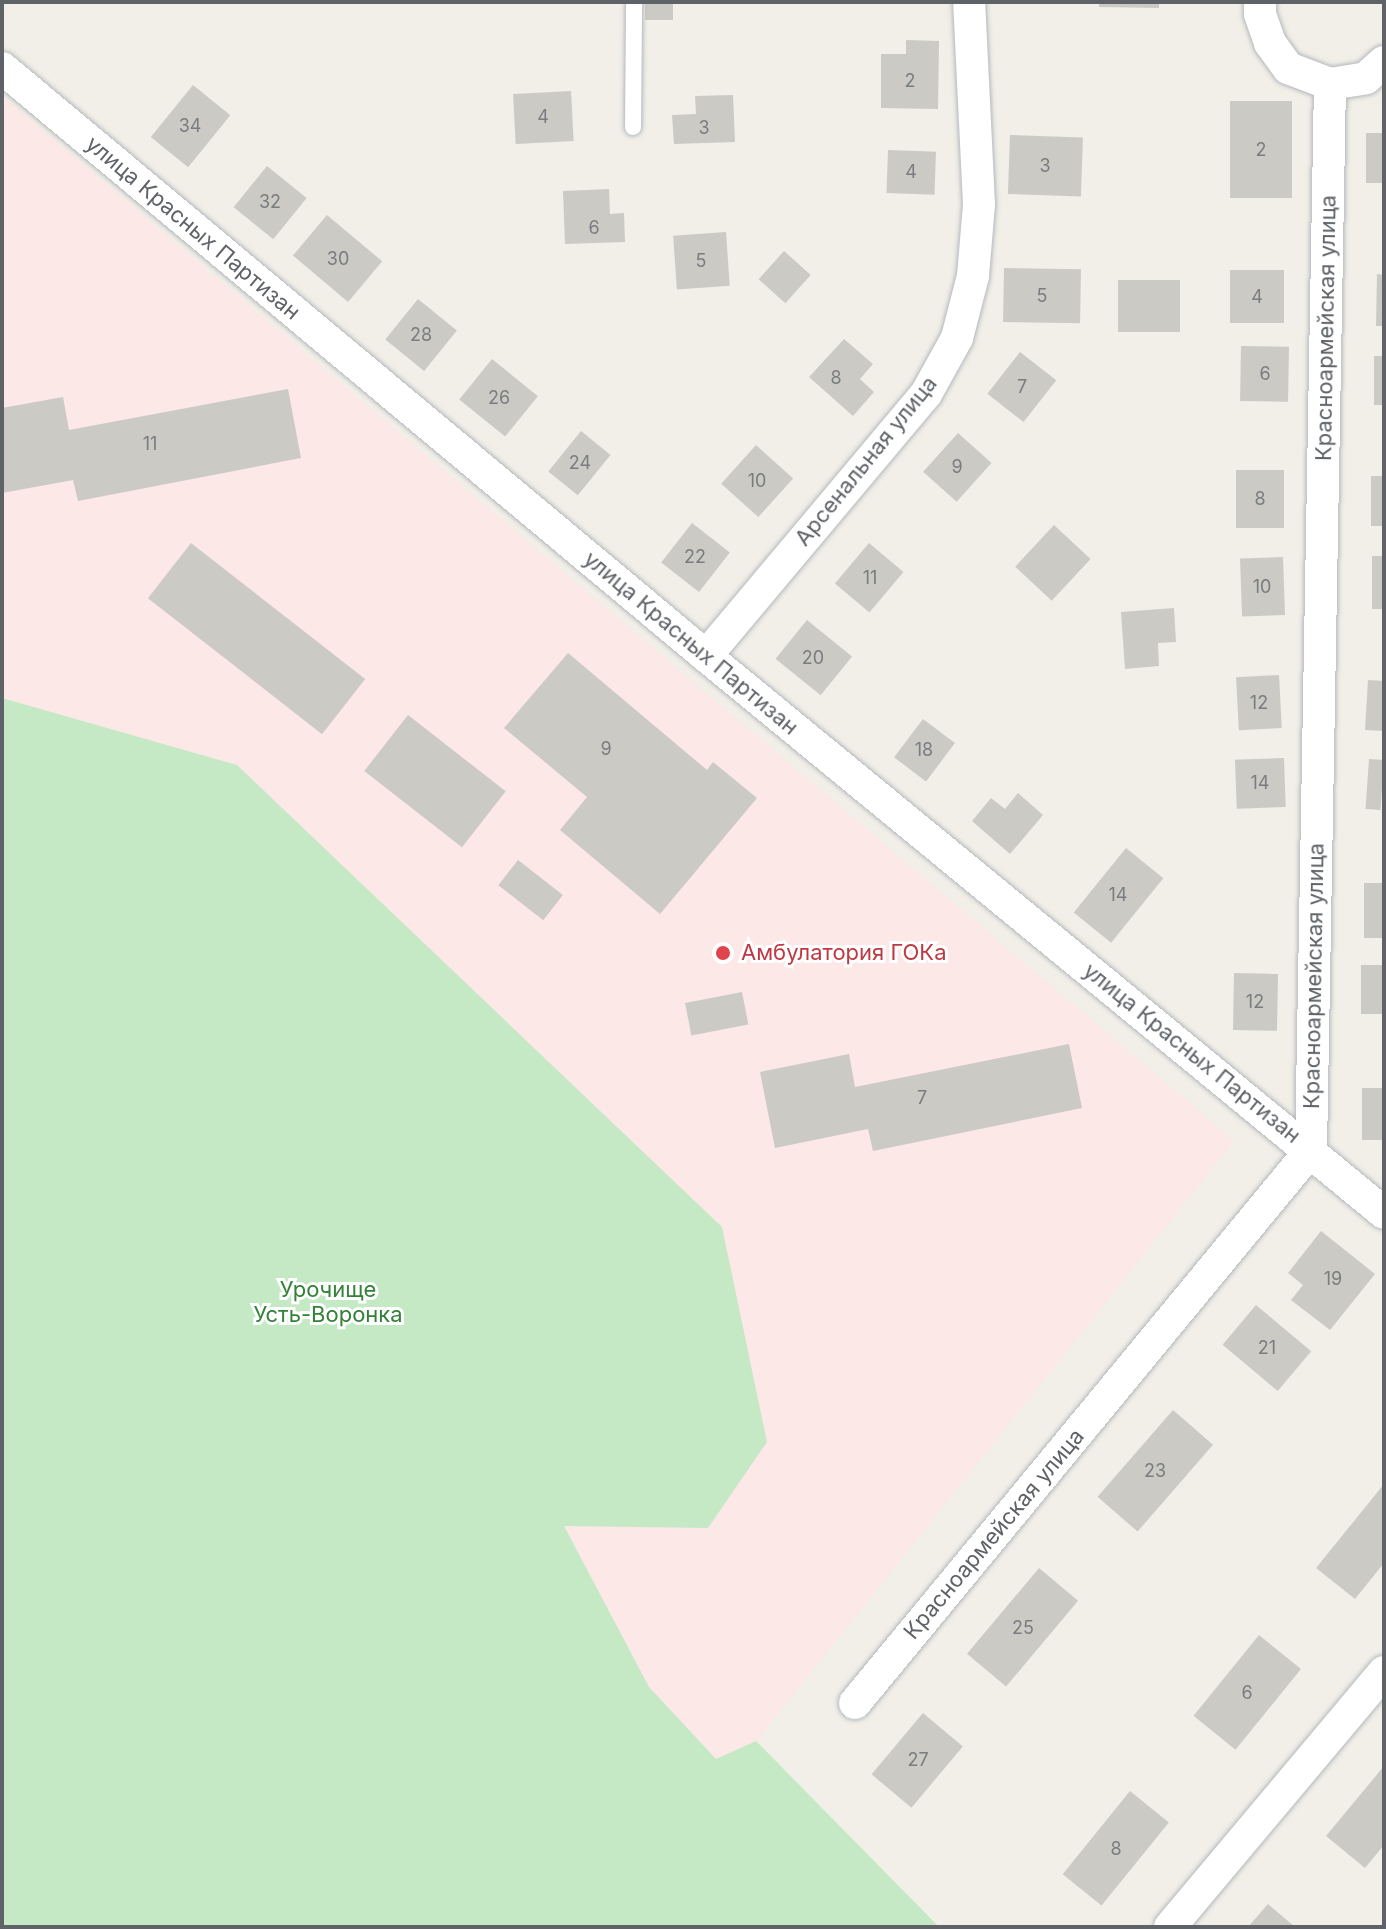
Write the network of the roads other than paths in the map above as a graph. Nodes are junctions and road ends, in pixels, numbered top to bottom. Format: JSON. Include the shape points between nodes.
{"nodes":[{"id":1,"x":634,"y":2,"type":"edge"},
{"id":2,"x":969,"y":2,"type":"edge"},
{"id":3,"x":1260,"y":2,"type":"edge"},
{"id":4,"x":1384,"y":62,"type":"edge"},
{"id":5,"x":2,"y":68,"type":"edge"},
{"id":6,"x":1330,"y":84,"type":"junction"},
{"id":7,"x":633,"y":127,"type":"dead end"},
{"id":8,"x":706,"y":656,"type":"junction"},
{"id":9,"x":1311,"y":1150,"type":"junction"},
{"id":10,"x":1384,"y":1213,"type":"edge"},
{"id":11,"x":1384,"y":1672,"type":"edge"},
{"id":12,"x":855,"y":1703,"type":"dead end"},
{"id":13,"x":1170,"y":1927,"type":"edge"}],
"edges":[{"from":1,"to":7,"type":"lane"},
{"from":2,"to":8,"type":"street","name":"Арсенальная улица","via":[[979,204],[973,276],[957,338],[926,394]]},
{"from":3,"to":6,"type":"street","via":[[1270,43],[1288,68]]},
{"from":4,"to":6,"type":"street","via":[[1366,78]]},
{"from":5,"to":8,"type":"street","name":"улица Красных Партизан"},
{"from":6,"to":9,"type":"street","name":"Красноармейская улица"},
{"from":8,"to":9,"type":"street","name":"улица Красных Партизан"},
{"from":9,"to":10,"type":"street","name":"улица Красных Партизан"},
{"from":9,"to":12,"type":"street","name":"Красноармейская улица"},
{"from":11,"to":13,"type":"street"}]}
